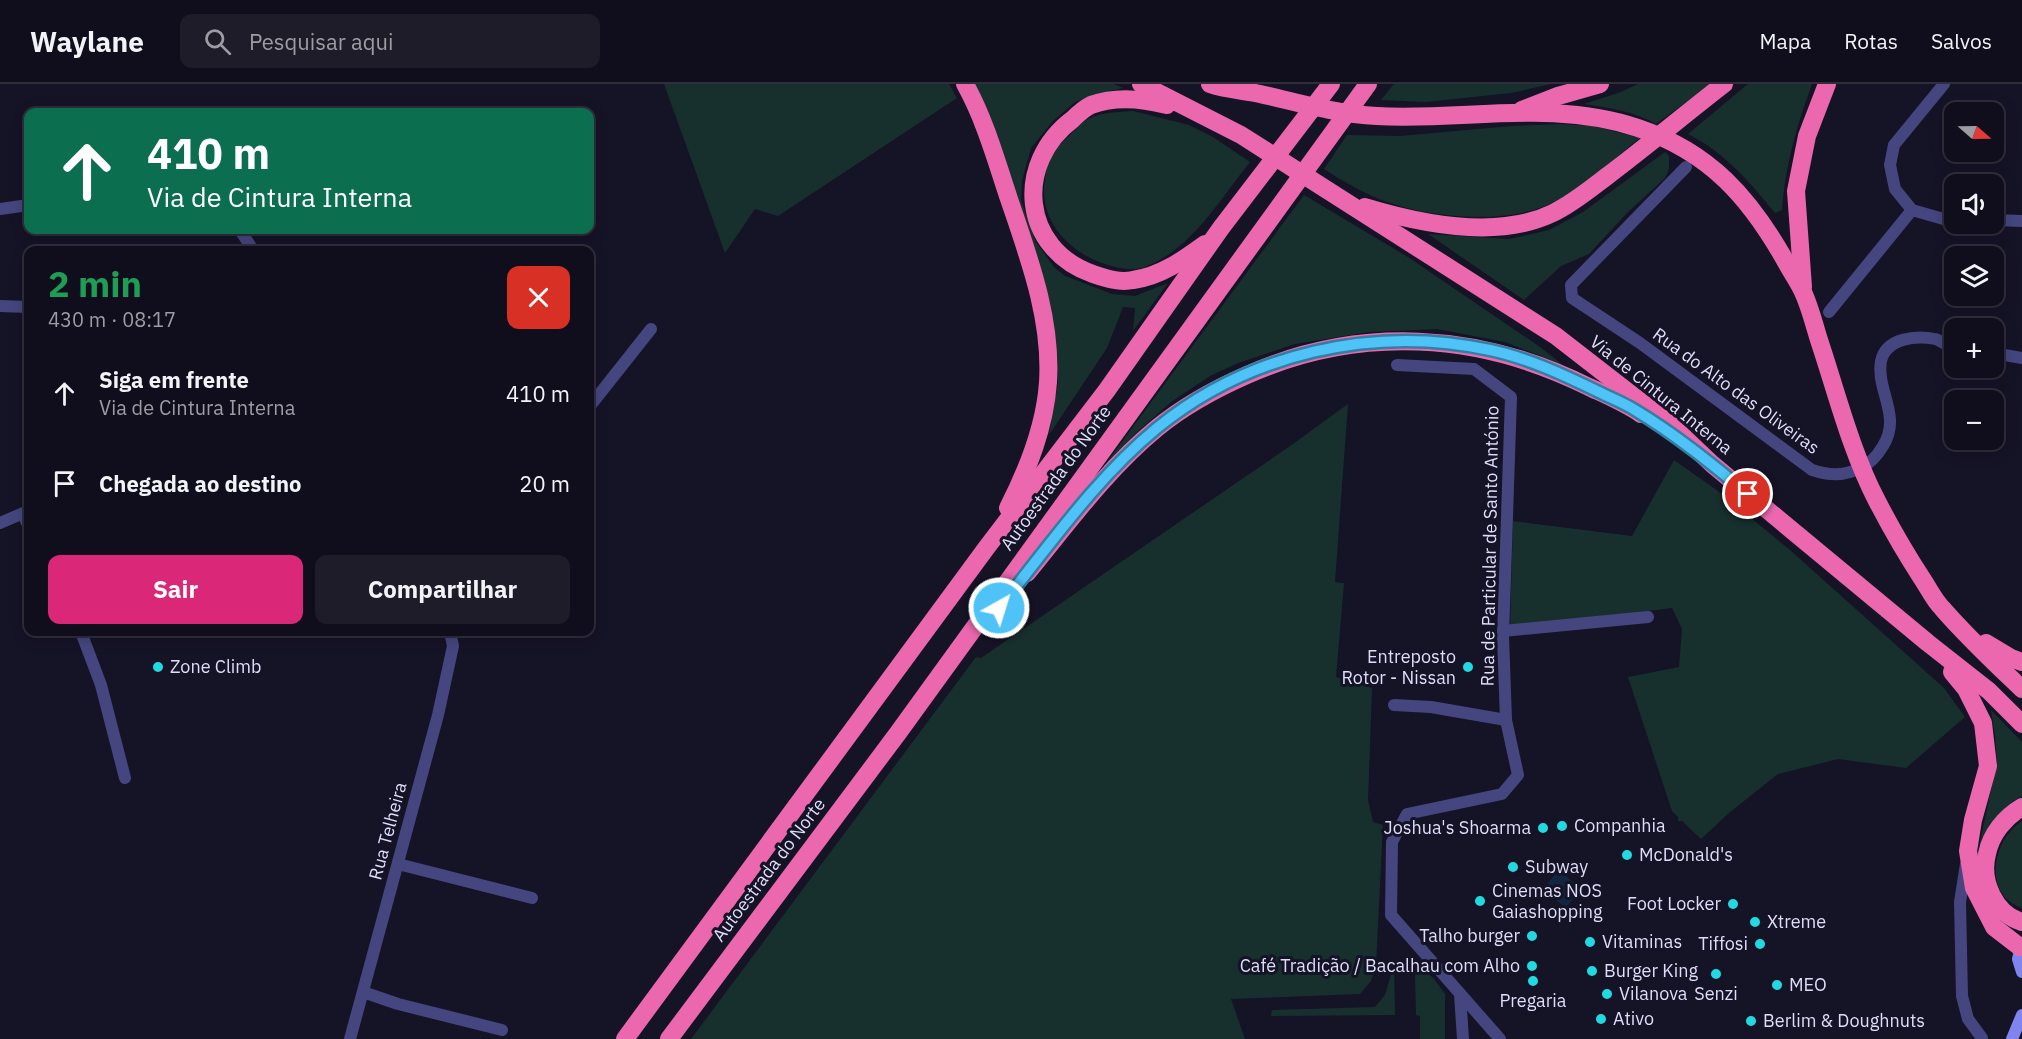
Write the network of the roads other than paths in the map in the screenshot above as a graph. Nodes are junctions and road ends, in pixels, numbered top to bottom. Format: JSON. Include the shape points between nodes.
{"nodes":[{"id":1,"x":965,"y":84,"type":"edge"},
{"id":2,"x":1141,"y":84,"type":"edge"},
{"id":3,"x":1210,"y":84,"type":"edge"},
{"id":4,"x":1331,"y":84,"type":"edge"},
{"id":5,"x":1368,"y":84,"type":"edge"},
{"id":6,"x":1600,"y":84,"type":"edge"},
{"id":7,"x":1724,"y":84,"type":"edge"},
{"id":8,"x":1827,"y":84,"type":"edge"},
{"id":9,"x":1944,"y":84,"type":"edge"},
{"id":10,"x":1249,"y":88,"type":"edge"},
{"id":11,"x":1517,"y":112,"type":"junction"},
{"id":12,"x":1199,"y":114,"type":"junction"},
{"id":13,"x":1686,"y":167,"type":"dead end"},
{"id":14,"x":1338,"y":197,"type":"junction"},
{"id":15,"x":24,"y":206,"type":"edge"},
{"id":16,"x":0,"y":209,"type":"edge"},
{"id":17,"x":1912,"y":210,"type":"junction"},
{"id":18,"x":1944,"y":219,"type":"edge"},
{"id":19,"x":2004,"y":220,"type":"edge"},
{"id":20,"x":2022,"y":221,"type":"edge"},
{"id":21,"x":1221,"y":228,"type":"junction"},
{"id":22,"x":1803,"y":292,"type":"junction"},
{"id":23,"x":0,"y":306,"type":"edge"},
{"id":24,"x":24,"y":308,"type":"edge"},
{"id":25,"x":1829,"y":312,"type":"dead end"},
{"id":26,"x":651,"y":329,"type":"dead end"},
{"id":27,"x":1944,"y":344,"type":"edge"},
{"id":28,"x":2004,"y":355,"type":"edge"},
{"id":29,"x":2022,"y":358,"type":"edge"},
{"id":30,"x":1397,"y":365,"type":"dead end"},
{"id":31,"x":594,"y":401,"type":"edge"},
{"id":32,"x":1712,"y":464,"type":"junction"},
{"id":33,"x":24,"y":517,"type":"edge"},
{"id":34,"x":0,"y":523,"type":"edge"},
{"id":35,"x":987,"y":547,"type":"junction"},
{"id":36,"x":1648,"y":617,"type":"dead end"},
{"id":37,"x":1962,"y":629,"type":"junction"},
{"id":38,"x":1503,"y":631,"type":"junction"},
{"id":39,"x":83,"y":636,"type":"edge"},
{"id":40,"x":451,"y":636,"type":"edge"},
{"id":41,"x":1928,"y":643,"type":"junction"},
{"id":42,"x":2022,"y":662,"type":"edge"},
{"id":43,"x":2022,"y":689,"type":"edge"},
{"id":44,"x":1394,"y":705,"type":"dead end"},
{"id":45,"x":1506,"y":720,"type":"junction"},
{"id":46,"x":2022,"y":724,"type":"edge"},
{"id":47,"x":898,"y":734,"type":"junction"},
{"id":48,"x":125,"y":778,"type":"dead end"},
{"id":49,"x":2022,"y":807,"type":"edge"},
{"id":50,"x":1968,"y":851,"type":"junction"},
{"id":51,"x":398,"y":864,"type":"junction"},
{"id":52,"x":532,"y":898,"type":"dead end"},
{"id":53,"x":2022,"y":922,"type":"edge"},
{"id":54,"x":2021,"y":945,"type":"edge"},
{"id":55,"x":2022,"y":972,"type":"edge"},
{"id":56,"x":363,"y":992,"type":"junction"},
{"id":57,"x":1460,"y":994,"type":"junction"},
{"id":58,"x":2022,"y":1015,"type":"edge"},
{"id":59,"x":502,"y":1030,"type":"dead end"},
{"id":60,"x":1982,"y":1038,"type":"edge"},
{"id":61,"x":350,"y":1039,"type":"edge"},
{"id":62,"x":625,"y":1039,"type":"edge"},
{"id":63,"x":669,"y":1039,"type":"edge"},
{"id":64,"x":1463,"y":1039,"type":"edge"},
{"id":65,"x":1500,"y":1039,"type":"edge"},
{"id":66,"x":2012,"y":1039,"type":"edge"}],
"edges":[{"from":1,"to":35,"type":"highway","via":[[987,133],[1029,260],[1047,341],[1048,383],[1040,427],[1030,460]]},
{"from":2,"to":12,"type":"highway"},
{"from":3,"to":10,"type":"highway","via":[[1225,89]]},
{"from":4,"to":21,"type":"highway"},
{"from":5,"to":47,"type":"highway","name":"Autoestrada do Norte"},
{"from":6,"to":11,"type":"highway"},
{"from":7,"to":14,"type":"highway","via":[[1581,196],[1552,214],[1521,224],[1440,225],[1387,214]]},
{"from":8,"to":22,"type":"highway","via":[[1808,136],[1796,191]]},
{"from":9,"to":17,"type":"street","via":[[1894,145],[1890,165],[1895,189]]},
{"from":10,"to":11,"type":"highway","via":[[1328,111],[1378,116]]},
{"from":11,"to":22,"type":"highway","via":[[1577,116],[1638,128],[1668,140],[1706,163],[1752,207]]},
{"from":12,"to":14,"type":"highway","name":"Via de Cintura Interna","via":[[1241,135]]},
{"from":12,"to":21,"type":"highway","via":[[1145,99],[1091,105],[1066,124],[1040,158],[1032,193],[1035,211],[1040,227],[1062,259],[1110,280],[1131,281],[1161,272],[1179,263]]},
{"from":13,"to":27,"type":"street","name":"Rua do Alto das Oliveiras","via":[[1571,285],[1572,298],[1640,343],[1812,470],[1828,476],[1847,474],[1870,464],[1890,435],[1881,372],[1886,350],[1904,338],[1937,339]]},
{"from":14,"to":32,"type":"highway","name":"Via de Cintura Interna","via":[[1556,336],[1672,426]]},
{"from":15,"to":16,"type":"street"},
{"from":17,"to":18,"type":"street"},
{"from":17,"to":25,"type":"street"},
{"from":19,"to":20,"type":"street"},
{"from":21,"to":35,"type":"highway","name":"Autoestrada do Norte","via":[[1114,381]]},
{"from":22,"to":37,"type":"highway","via":[[1875,499],[1940,607]]},
{"from":23,"to":24,"type":"street"},
{"from":26,"to":31,"type":"street"},
{"from":28,"to":29,"type":"street"},
{"from":30,"to":38,"type":"street","name":"Rua de Particular de Santo António","via":[[1474,369],[1511,397]]},
{"from":32,"to":41,"type":"highway","name":"Via de Cintura Interna"},
{"from":32,"to":47,"type":"highway","via":[[1635,410],[1564,374],[1492,350],[1395,341],[1346,345],[1288,358],[1236,379],[1184,407],[1127,455]]},
{"from":33,"to":34,"type":"street"},
{"from":35,"to":62,"type":"highway","name":"Autoestrada do Norte"},
{"from":36,"to":38,"type":"street"},
{"from":37,"to":42,"type":"highway"},
{"from":37,"to":43,"type":"highway"},
{"from":38,"to":45,"type":"street","name":"Rua de Particular de Santo António"},
{"from":39,"to":48,"type":"street","via":[[101,685]]},
{"from":40,"to":51,"type":"street","name":"Rua Telheira","via":[[453,646],[440,703]]},
{"from":41,"to":46,"type":"highway","name":"Via de Cintura Interna","via":[[1989,691]]},
{"from":41,"to":50,"type":"highway","via":[[1966,688],[1983,723],[1988,766]]},
{"from":44,"to":45,"type":"street"},
{"from":45,"to":57,"type":"street","name":"Rua de Particular de Santo António","via":[[1518,775],[1502,794],[1407,814],[1392,842],[1391,915]]},
{"from":47,"to":63,"type":"highway","name":"Autoestrada do Norte"},
{"from":49,"to":53,"type":"highway","via":[[2005,819],[1994,837],[1986,855],[1986,877],[2002,911]]},
{"from":50,"to":54,"type":"highway","via":[[1974,888],[1994,927]]},
{"from":50,"to":60,"type":"street","via":[[1960,902],[1962,996],[1968,1019]]},
{"from":51,"to":52,"type":"street"},
{"from":51,"to":56,"type":"street","name":"Rua Telheira"},
{"from":54,"to":55,"type":"main road","via":[[2018,958]]},
{"from":56,"to":59,"type":"street"},
{"from":56,"to":61,"type":"street","name":"Rua Telheira"},
{"from":57,"to":64,"type":"street"},
{"from":57,"to":65,"type":"street","name":"Rua de Particular de Santo António"},
{"from":58,"to":66,"type":"main road"}]}
